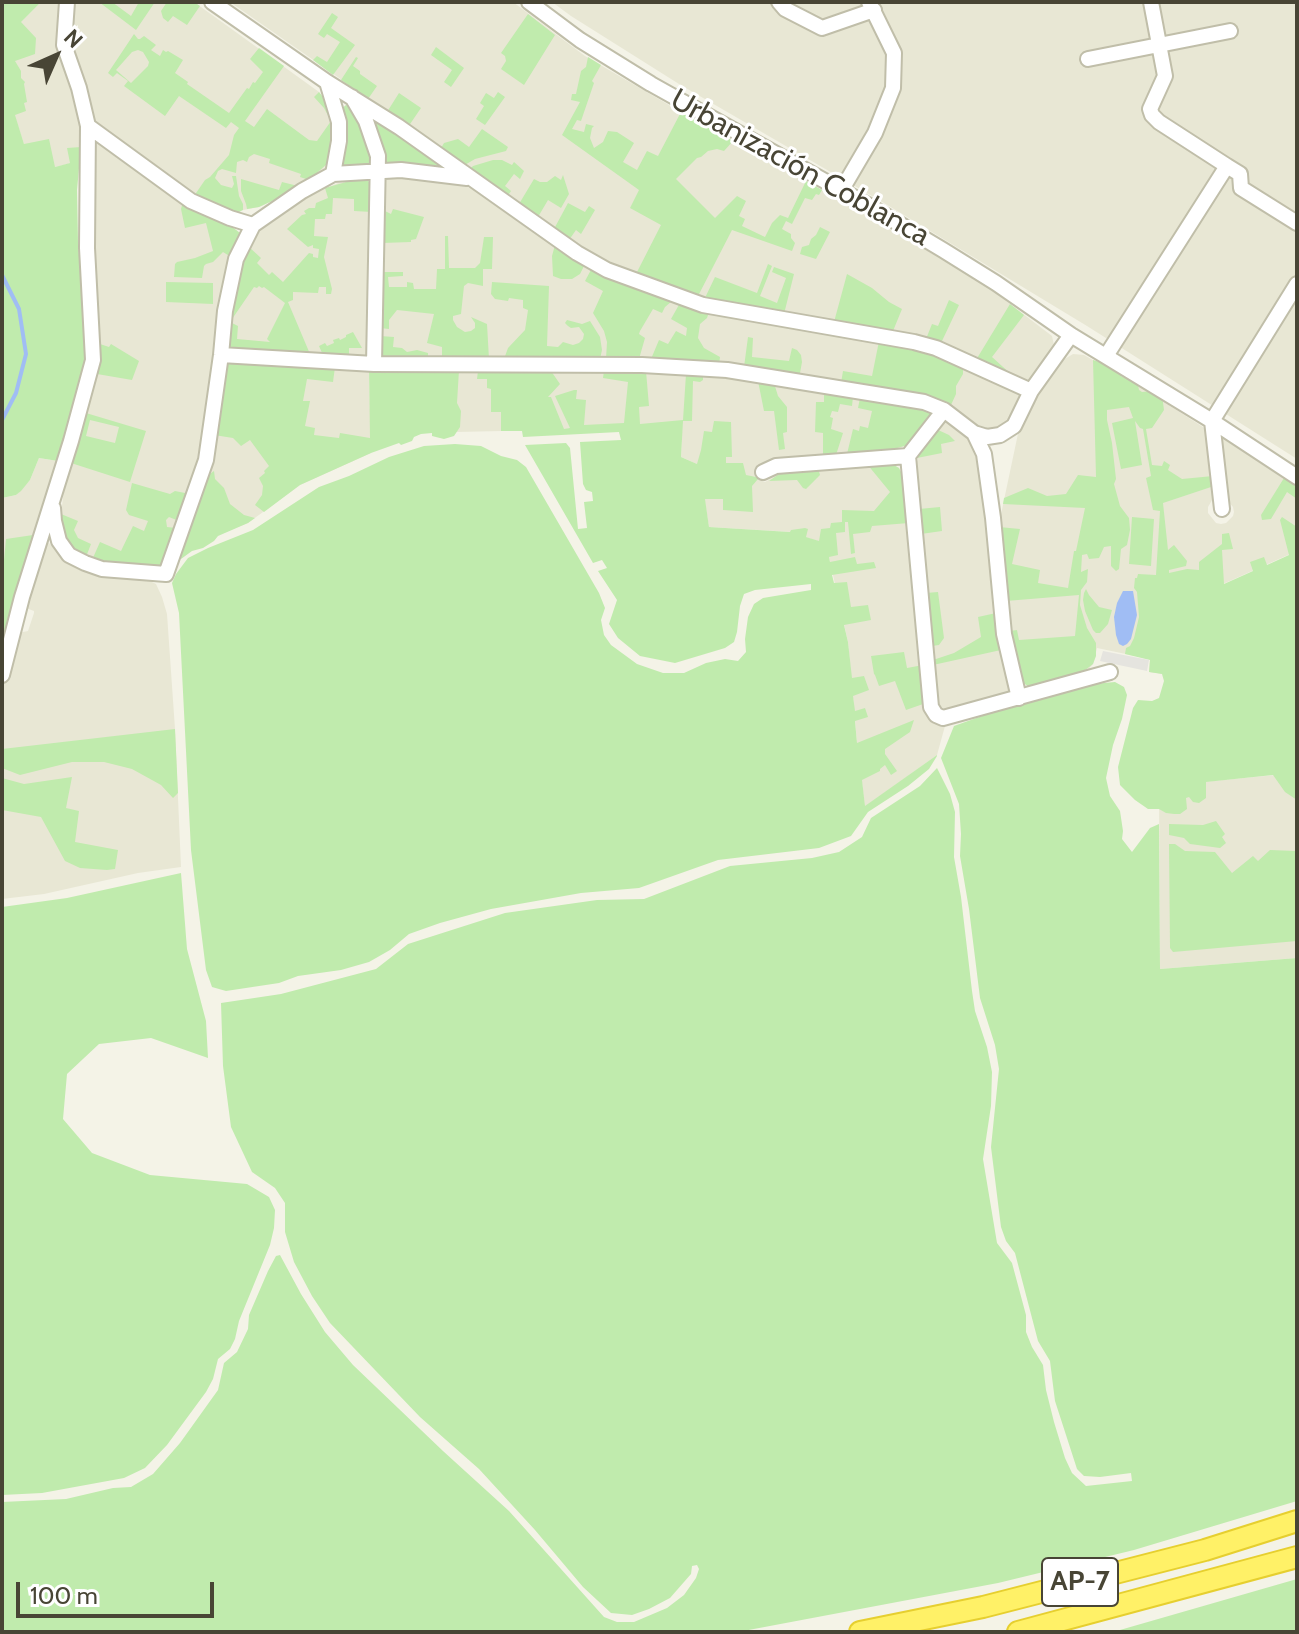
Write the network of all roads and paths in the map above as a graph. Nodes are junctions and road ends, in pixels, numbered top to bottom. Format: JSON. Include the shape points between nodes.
{"nodes":[{"id":1,"x":67,"y":2,"type":"edge"},
{"id":2,"x":212,"y":2,"type":"edge"},
{"id":3,"x":529,"y":2,"type":"edge"},
{"id":4,"x":779,"y":2,"type":"edge"},
{"id":5,"x":1151,"y":2,"type":"edge"},
{"id":6,"x":872,"y":6,"type":"edge"},
{"id":7,"x":1230,"y":31,"type":"dead end"},
{"id":8,"x":1159,"y":46,"type":"junction"},
{"id":9,"x":1088,"y":59,"type":"dead end"},
{"id":10,"x":327,"y":82,"type":"junction"},
{"id":11,"x":352,"y":97,"type":"junction"},
{"id":12,"x":88,"y":126,"type":"junction"},
{"id":13,"x":1227,"y":166,"type":"junction"},
{"id":14,"x":379,"y":172,"type":"junction"},
{"id":15,"x":333,"y":174,"type":"junction"},
{"id":16,"x":470,"y":179,"type":"junction"},
{"id":17,"x":841,"y":191,"type":"junction"},
{"id":18,"x":1297,"y":223,"type":"edge"},
{"id":19,"x":253,"y":225,"type":"junction"},
{"id":20,"x":1297,"y":284,"type":"edge"},
{"id":21,"x":1071,"y":335,"type":"junction"},
{"id":22,"x":221,"y":355,"type":"junction"},
{"id":23,"x":1106,"y":356,"type":"junction"},
{"id":24,"x":374,"y":364,"type":"junction"},
{"id":25,"x":1031,"y":391,"type":"junction"},
{"id":26,"x":944,"y":410,"type":"junction"},
{"id":27,"x":1212,"y":421,"type":"junction"},
{"id":28,"x":974,"y":433,"type":"junction"},
{"id":29,"x":908,"y":456,"type":"junction"},
{"id":30,"x":763,"y":472,"type":"dead end"},
{"id":31,"x":1297,"y":477,"type":"edge"},
{"id":32,"x":53,"y":500,"type":"junction"},
{"id":33,"x":1222,"y":509,"type":"dead end"},
{"id":34,"x":1110,"y":672,"type":"dead end"},
{"id":35,"x":2,"y":675,"type":"edge"},
{"id":36,"x":1019,"y":698,"type":"junction"},
{"id":37,"x":1297,"y":1521,"type":"edge"},
{"id":38,"x":1297,"y":1557,"type":"edge"},
{"id":39,"x":860,"y":1632,"type":"edge"},
{"id":40,"x":1018,"y":1632,"type":"edge"}],
"edges":[{"from":1,"to":12,"type":"street","via":[[64,45]]},
{"from":2,"to":10,"type":"street"},
{"from":3,"to":17,"type":"street","name":"Urbanización Coblanca","via":[[651,84]]},
{"from":4,"to":6,"type":"street","via":[[822,28]]},
{"from":5,"to":8,"type":"street"},
{"from":6,"to":17,"type":"street","via":[[894,53],[893,88],[875,133]]},
{"from":7,"to":8,"type":"street"},
{"from":8,"to":9,"type":"street"},
{"from":8,"to":13,"type":"street","via":[[1165,76],[1152,115]]},
{"from":10,"to":11,"type":"street"},
{"from":10,"to":15,"type":"street","via":[[339,122]]},
{"from":11,"to":14,"type":"street","via":[[373,138]]},
{"from":11,"to":16,"type":"street"},
{"from":12,"to":19,"type":"street","via":[[191,201]]},
{"from":12,"to":32,"type":"street","via":[[93,360]]},
{"from":13,"to":18,"type":"street","via":[[1240,174],[1241,188]]},
{"from":13,"to":23,"type":"street"},
{"from":14,"to":15,"type":"street"},
{"from":14,"to":16,"type":"street"},
{"from":14,"to":24,"type":"street"},
{"from":15,"to":19,"type":"street"},
{"from":16,"to":25,"type":"street","via":[[607,270],[703,305],[936,348]]},
{"from":17,"to":21,"type":"street","name":"Urbanización Coblanca","via":[[975,269]]},
{"from":19,"to":22,"type":"street","via":[[236,259]]},
{"from":20,"to":27,"type":"street"},
{"from":21,"to":23,"type":"street","name":"Urbanización Coblanca"},
{"from":21,"to":25,"type":"street"},
{"from":22,"to":24,"type":"street"},
{"from":22,"to":32,"type":"street","via":[[206,460],[166,574],[102,569],[69,555],[59,541]]},
{"from":23,"to":27,"type":"street","name":"Urbanización Coblanca"},
{"from":24,"to":26,"type":"street","via":[[727,370],[924,402]]},
{"from":25,"to":28,"type":"street","via":[[1014,426],[1000,435]]},
{"from":26,"to":28,"type":"street"},
{"from":26,"to":29,"type":"street"},
{"from":27,"to":31,"type":"street","name":"Urbanización Coblanca"},
{"from":27,"to":33,"type":"street"},
{"from":28,"to":36,"type":"street","via":[[984,454],[1004,634]]},
{"from":29,"to":30,"type":"street","via":[[776,466]]},
{"from":29,"to":36,"type":"street","via":[[931,707],[943,718]]},
{"from":32,"to":35,"type":"street"},
{"from":34,"to":36,"type":"street"},
{"from":37,"to":39,"type":"highway","number":"AP-7","via":[[983,1607]]},
{"from":38,"to":40,"type":"highway","number":"AP-7"}]}
